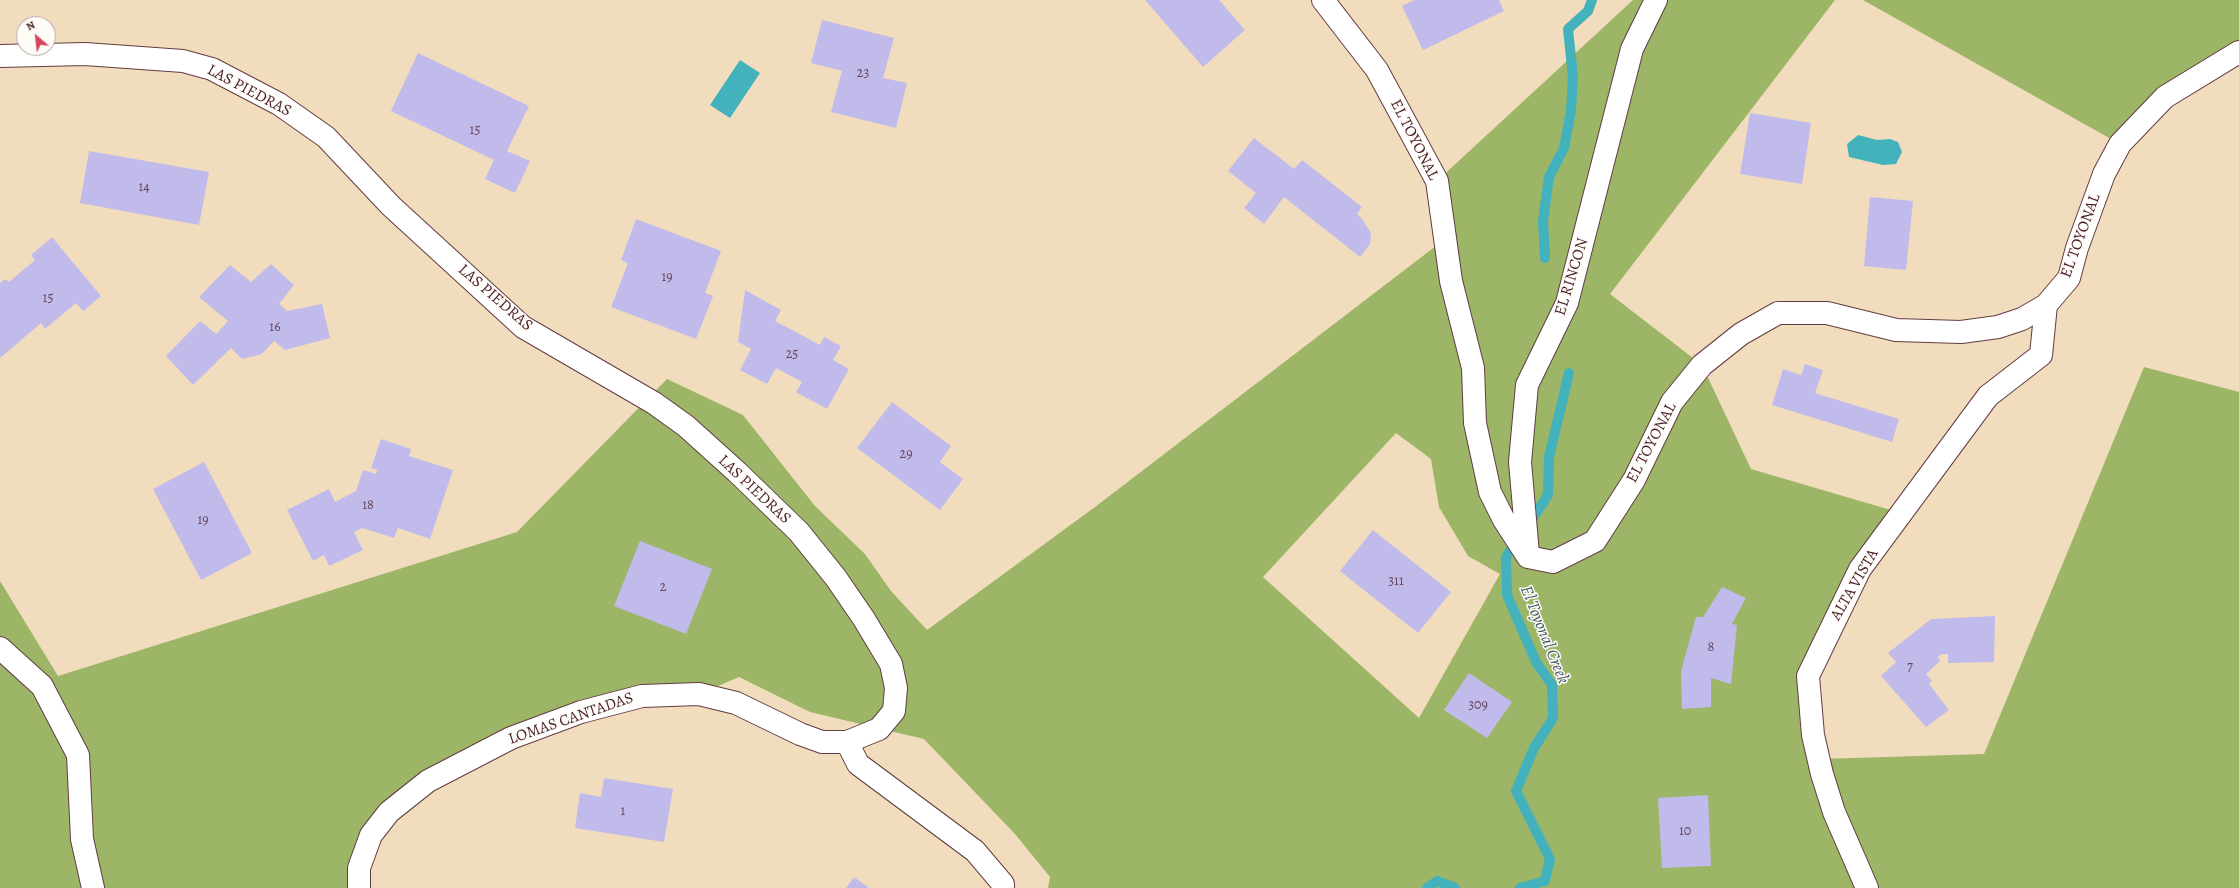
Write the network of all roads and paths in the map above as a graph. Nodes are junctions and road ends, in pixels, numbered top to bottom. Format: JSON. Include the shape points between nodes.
{"nodes":[{"id":1,"x":1323,"y":0,"type":"edge"},
{"id":2,"x":1656,"y":0,"type":"edge"},
{"id":3,"x":2239,"y":52,"type":"edge"},
{"id":4,"x":0,"y":56,"type":"edge"},
{"id":5,"x":2046,"y":305,"type":"junction"},
{"id":6,"x":1528,"y":557,"type":"junction"},
{"id":7,"x":0,"y":648,"type":"edge"},
{"id":8,"x":847,"y":742,"type":"junction"},
{"id":9,"x":93,"y":888,"type":"edge"},
{"id":10,"x":359,"y":888,"type":"edge"},
{"id":11,"x":1003,"y":888,"type":"edge"},
{"id":12,"x":1867,"y":888,"type":"edge"}],
"edges":[{"from":1,"to":6,"type":"street","name":"EL TOYONAL","via":[[1377,70],[1437,182],[1451,281],[1473,368],[1475,423],[1490,492],[1504,520]]},
{"from":2,"to":6,"type":"street","name":"EL RINCON","via":[[1632,49],[1567,303],[1527,385],[1520,462]]},
{"from":3,"to":5,"type":"street","name":"EL TOYONAL","via":[[2165,98],[2120,144],[2104,174],[2077,248],[2070,278]]},
{"from":4,"to":8,"type":"street","name":"LAS PIEDRAS","via":[[84,54],[183,61],[212,69],[279,104],[326,137],[391,206],[523,327],[648,399],[686,426],[799,532],[836,578],[891,664],[896,688],[894,711],[879,729]]},
{"from":5,"to":6,"type":"street","name":"EL TOYONAL","via":[[2022,319],[1998,328],[1961,332],[1896,330],[1827,313],[1778,313],[1741,334],[1702,365],[1672,402],[1634,480],[1595,541],[1553,562]]},
{"from":5,"to":12,"type":"street","name":"ALTA VISTA","via":[[2041,356],[1988,396],[1860,569],[1808,676],[1813,735],[1822,774],[1834,812]]},
{"from":7,"to":9,"type":"street","via":[[42,686],[78,755],[82,839]]},
{"from":8,"to":10,"type":"street","name":"LOMAS CANTADAS","via":[[822,742],[736,703],[699,694],[642,696],[581,712],[511,738],[428,782],[390,812],[371,835],[359,868]]},
{"from":8,"to":11,"type":"street","via":[[858,764],[975,851],[1003,884]]}]}
